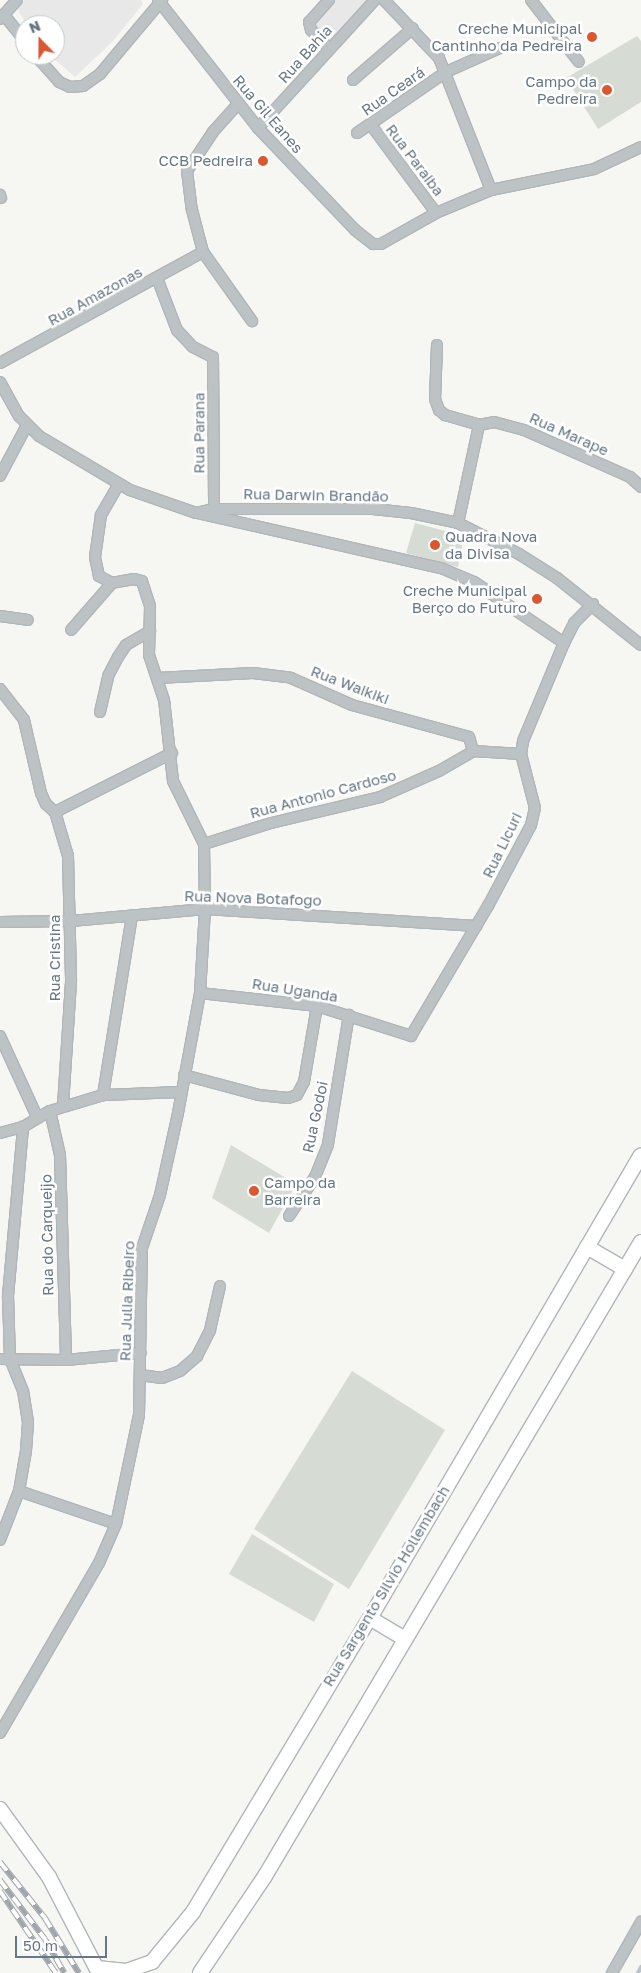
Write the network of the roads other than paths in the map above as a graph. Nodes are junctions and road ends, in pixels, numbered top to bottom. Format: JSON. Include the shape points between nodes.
{"nodes":[{"id":1,"x":18,"y":0,"type":"edge"},
{"id":2,"x":329,"y":0,"type":"edge"},
{"id":3,"x":375,"y":0,"type":"edge"},
{"id":4,"x":384,"y":0,"type":"edge"},
{"id":5,"x":531,"y":0,"type":"edge"},
{"id":6,"x":160,"y":1,"type":"edge"},
{"id":7,"x":2,"y":17,"type":"edge"},
{"id":8,"x":413,"y":28,"type":"junction"},
{"id":9,"x":15,"y":31,"type":"edge"},
{"id":10,"x":330,"y":48,"type":"junction"},
{"id":11,"x":500,"y":48,"type":"dead end"},
{"id":12,"x":579,"y":62,"type":"dead end"},
{"id":13,"x":44,"y":65,"type":"edge"},
{"id":14,"x":446,"y":72,"type":"junction"},
{"id":15,"x":353,"y":80,"type":"dead end"},
{"id":16,"x":238,"y":104,"type":"junction"},
{"id":17,"x":371,"y":124,"type":"junction"},
{"id":18,"x":258,"y":128,"type":"junction"},
{"id":19,"x":357,"y":134,"type":"dead end"},
{"id":20,"x":641,"y":147,"type":"edge"},
{"id":21,"x":491,"y":190,"type":"junction"},
{"id":22,"x":436,"y":213,"type":"junction"},
{"id":23,"x":203,"y":252,"type":"junction"},
{"id":24,"x":157,"y":278,"type":"junction"},
{"id":25,"x":252,"y":321,"type":"dead end"},
{"id":26,"x":437,"y":345,"type":"dead end"},
{"id":27,"x":0,"y":363,"type":"edge"},
{"id":28,"x":0,"y":382,"type":"edge"},
{"id":29,"x":27,"y":425,"type":"junction"},
{"id":30,"x":479,"y":425,"type":"junction"},
{"id":31,"x":0,"y":476,"type":"edge"},
{"id":32,"x":119,"y":484,"type":"junction"},
{"id":33,"x":641,"y":487,"type":"edge"},
{"id":34,"x":214,"y":509,"type":"junction"},
{"id":35,"x":196,"y":513,"type":"junction"},
{"id":36,"x":458,"y":524,"type":"junction"},
{"id":37,"x":112,"y":583,"type":"junction"},
{"id":38,"x":593,"y":604,"type":"junction"},
{"id":39,"x":0,"y":616,"type":"edge"},
{"id":40,"x":28,"y":620,"type":"dead end"},
{"id":41,"x":71,"y":630,"type":"dead end"},
{"id":42,"x":150,"y":631,"type":"junction"},
{"id":43,"x":564,"y":643,"type":"junction"},
{"id":44,"x":641,"y":645,"type":"edge"},
{"id":45,"x":157,"y":678,"type":"junction"},
{"id":46,"x":0,"y":689,"type":"edge"},
{"id":47,"x":100,"y":712,"type":"dead end"},
{"id":48,"x":473,"y":751,"type":"junction"},
{"id":49,"x":172,"y":754,"type":"junction"},
{"id":50,"x":521,"y":754,"type":"junction"},
{"id":51,"x":55,"y":812,"type":"junction"},
{"id":52,"x":204,"y":844,"type":"junction"},
{"id":53,"x":205,"y":908,"type":"junction"},
{"id":54,"x":132,"y":914,"type":"junction"},
{"id":55,"x":70,"y":921,"type":"junction"},
{"id":56,"x":0,"y":922,"type":"edge"},
{"id":57,"x":476,"y":926,"type":"junction"},
{"id":58,"x":200,"y":993,"type":"junction"},
{"id":59,"x":317,"y":1006,"type":"junction"},
{"id":60,"x":349,"y":1015,"type":"junction"},
{"id":61,"x":0,"y":1036,"type":"edge"},
{"id":62,"x":411,"y":1036,"type":"joint"},
{"id":63,"x":184,"y":1075,"type":"junction"},
{"id":64,"x":181,"y":1092,"type":"junction"},
{"id":65,"x":103,"y":1095,"type":"junction"},
{"id":66,"x":63,"y":1106,"type":"junction"},
{"id":67,"x":50,"y":1110,"type":"junction"},
{"id":68,"x":37,"y":1117,"type":"junction"},
{"id":69,"x":23,"y":1127,"type":"junction"},
{"id":70,"x":0,"y":1133,"type":"edge"},
{"id":71,"x":641,"y":1155,"type":"edge"},
{"id":72,"x":289,"y":1216,"type":"dead end"},
{"id":73,"x":641,"y":1242,"type":"edge"},
{"id":74,"x":587,"y":1247,"type":"junction"},
{"id":75,"x":625,"y":1268,"type":"junction"},
{"id":76,"x":220,"y":1286,"type":"dead end"},
{"id":77,"x":141,"y":1353,"type":"junction"},
{"id":78,"x":5,"y":1359,"type":"edge"},
{"id":79,"x":66,"y":1360,"type":"junction"},
{"id":80,"x":140,"y":1375,"type":"junction"},
{"id":81,"x":19,"y":1492,"type":"junction"},
{"id":82,"x":116,"y":1524,"type":"junction"},
{"id":83,"x":0,"y":1540,"type":"edge"},
{"id":84,"x":370,"y":1618,"type":"junction"},
{"id":85,"x":405,"y":1639,"type":"junction"},
{"id":86,"x":0,"y":1733,"type":"edge"},
{"id":87,"x":0,"y":1810,"type":"edge"},
{"id":88,"x":641,"y":1922,"type":"edge"},
{"id":89,"x":98,"y":1971,"type":"edge"},
{"id":90,"x":137,"y":1971,"type":"edge"},
{"id":91,"x":200,"y":1973,"type":"edge"},
{"id":92,"x":612,"y":1973,"type":"edge"}],
"edges":[{"from":1,"to":7,"type":"street"},
{"from":2,"to":10,"type":"street","via":[[309,22],[312,30]]},
{"from":3,"to":10,"type":"street","name":"Rua Bahia"},
{"from":4,"to":8,"type":"street"},
{"from":5,"to":12,"type":"street"},
{"from":6,"to":13,"type":"street","via":[[100,74],[83,86],[70,87],[59,82]]},
{"from":6,"to":16,"type":"street","name":"Rua Gil Eanes"},
{"from":7,"to":9,"type":"street"},
{"from":8,"to":14,"type":"street","via":[[432,48]]},
{"from":8,"to":15,"type":"street"},
{"from":10,"to":18,"type":"street","name":"Rua Bahia"},
{"from":11,"to":14,"type":"street","name":"Rua Ceará"},
{"from":14,"to":17,"type":"street","name":"Rua Ceará"},
{"from":14,"to":21,"type":"street"},
{"from":16,"to":18,"type":"street","name":"Rua Gil Eanes"},
{"from":16,"to":23,"type":"street","via":[[213,132],[187,171],[192,210]]},
{"from":17,"to":19,"type":"street","name":"Rua Ceará"},
{"from":17,"to":22,"type":"street","name":"Rua Paraiba"},
{"from":18,"to":22,"type":"street","name":"Rua Gil Eanes","via":[[364,240],[381,244]]},
{"from":20,"to":21,"type":"street","via":[[594,169]]},
{"from":21,"to":22,"type":"street"},
{"from":23,"to":24,"type":"street","name":"Rua Amazonas"},
{"from":23,"to":25,"type":"street"},
{"from":24,"to":27,"type":"street","name":"Rua Amazonas"},
{"from":24,"to":34,"type":"street","name":"Rua Parana","via":[[177,330],[193,348],[213,357]]},
{"from":26,"to":30,"type":"street","name":"Rua Marape","via":[[435,399],[439,410],[445,415]]},
{"from":28,"to":29,"type":"street"},
{"from":29,"to":31,"type":"street"},
{"from":29,"to":32,"type":"street","via":[[82,464]]},
{"from":30,"to":33,"type":"street","name":"Rua Marape","via":[[494,422],[524,430],[630,477]]},
{"from":30,"to":36,"type":"street"},
{"from":32,"to":35,"type":"street"},
{"from":32,"to":37,"type":"street","via":[[101,515],[95,557],[99,576]]},
{"from":34,"to":35,"type":"street","name":"Rua Darwin Brandão"},
{"from":34,"to":36,"type":"street","name":"Rua Darwin Brandão","via":[[374,510],[411,513]]},
{"from":35,"to":43,"type":"street","via":[[441,568],[474,582]]},
{"from":36,"to":38,"type":"street","name":"Rua Darwin Brandão","via":[[518,554]]},
{"from":37,"to":41,"type":"street"},
{"from":37,"to":42,"type":"street","via":[[137,579],[144,584],[150,606]]},
{"from":38,"to":43,"type":"street","via":[[574,623]]},
{"from":38,"to":44,"type":"street","name":"Rua Darwin Brandão"},
{"from":39,"to":40,"type":"street"},
{"from":42,"to":45,"type":"street","via":[[149,654]]},
{"from":42,"to":47,"type":"street","via":[[126,645],[118,657],[108,676]]},
{"from":43,"to":50,"type":"street","via":[[538,700]]},
{"from":45,"to":48,"type":"street","name":"Rua Waikiki","via":[[244,673],[291,678],[352,705],[469,737]]},
{"from":45,"to":49,"type":"street","via":[[164,700]]},
{"from":46,"to":51,"type":"street","name":"Rua Cristina","via":[[24,720],[41,793]]},
{"from":48,"to":50,"type":"street"},
{"from":48,"to":52,"type":"street","name":"Rua Antonio Cardoso","via":[[439,771],[380,797]]},
{"from":49,"to":51,"type":"street","via":[[124,774]]},
{"from":49,"to":52,"type":"street","via":[[176,790]]},
{"from":50,"to":57,"type":"street","name":"Rua Licuri","via":[[535,808],[534,817]]},
{"from":51,"to":55,"type":"street","name":"Rua Cristina","via":[[68,856]]},
{"from":52,"to":53,"type":"street","name":"Rua Julia Ribeiro"},
{"from":53,"to":54,"type":"street","name":"Rua Nova Botafogo"},
{"from":53,"to":57,"type":"street","name":"Rua Nova Botafogo"},
{"from":53,"to":58,"type":"street","name":"Rua Julia Ribeiro"},
{"from":54,"to":55,"type":"street","name":"Rua Nova Botafogo"},
{"from":54,"to":65,"type":"street"},
{"from":55,"to":56,"type":"street","name":"Rua Nova Botafogo"},
{"from":55,"to":66,"type":"street","name":"Rua Cristina","via":[[71,982]]},
{"from":57,"to":62,"type":"street","name":"Rua Licuri"},
{"from":58,"to":59,"type":"street","name":"Rua Uganda"},
{"from":58,"to":63,"type":"street","name":"Rua Julia Ribeiro"},
{"from":59,"to":60,"type":"street","name":"Rua Uganda"},
{"from":59,"to":63,"type":"street","via":[[304,1082],[297,1095],[288,1098],[258,1095]]},
{"from":60,"to":62,"type":"street","name":"Rua Uganda"},
{"from":60,"to":72,"type":"street","name":"Rua Godoi","via":[[328,1144],[315,1177]]},
{"from":61,"to":68,"type":"street"},
{"from":63,"to":64,"type":"street","name":"Rua Julia Ribeiro"},
{"from":64,"to":65,"type":"street"},
{"from":64,"to":77,"type":"street","name":"Rua Julia Ribeiro","via":[[160,1195],[142,1248]]},
{"from":65,"to":66,"type":"street"},
{"from":66,"to":67,"type":"street"},
{"from":67,"to":68,"type":"street"},
{"from":67,"to":79,"type":"street","name":"Rua do Carqueijo","via":[[60,1155]]},
{"from":68,"to":69,"type":"street"},
{"from":69,"to":70,"type":"street"},
{"from":69,"to":78,"type":"street"},
{"from":71,"to":74,"type":"main road","name":"Rua Sargento Silvio Hollembach"},
{"from":73,"to":75,"type":"main road"},
{"from":74,"to":75,"type":"main road"},
{"from":74,"to":84,"type":"main road","name":"Rua Sargento Silvio Hollembach"},
{"from":75,"to":85,"type":"main road"},
{"from":76,"to":80,"type":"street","via":[[210,1330],[196,1356],[180,1370],[162,1378]]},
{"from":77,"to":79,"type":"street"},
{"from":77,"to":80,"type":"street","name":"Rua Julia Ribeiro"},
{"from":78,"to":79,"type":"street"},
{"from":78,"to":81,"type":"street","via":[[23,1391],[28,1422]]},
{"from":80,"to":82,"type":"street","name":"Rua Julia Ribeiro","via":[[139,1415]]},
{"from":81,"to":82,"type":"street"},
{"from":81,"to":83,"type":"street"},
{"from":82,"to":86,"type":"street","name":"Rua Julia Ribeiro","via":[[99,1563]]},
{"from":84,"to":85,"type":"main road"},
{"from":84,"to":90,"type":"main road","name":"Rua Sargento Silvio Hollembach","via":[[193,1912],[152,1962]]},
{"from":85,"to":91,"type":"main road","via":[[242,1912]]},
{"from":87,"to":89,"type":"main road","via":[[49,1877]]},
{"from":88,"to":92,"type":"street"},
{"from":89,"to":90,"type":"main road","name":"Rua Sargento Silvio Hollembach"}]}
